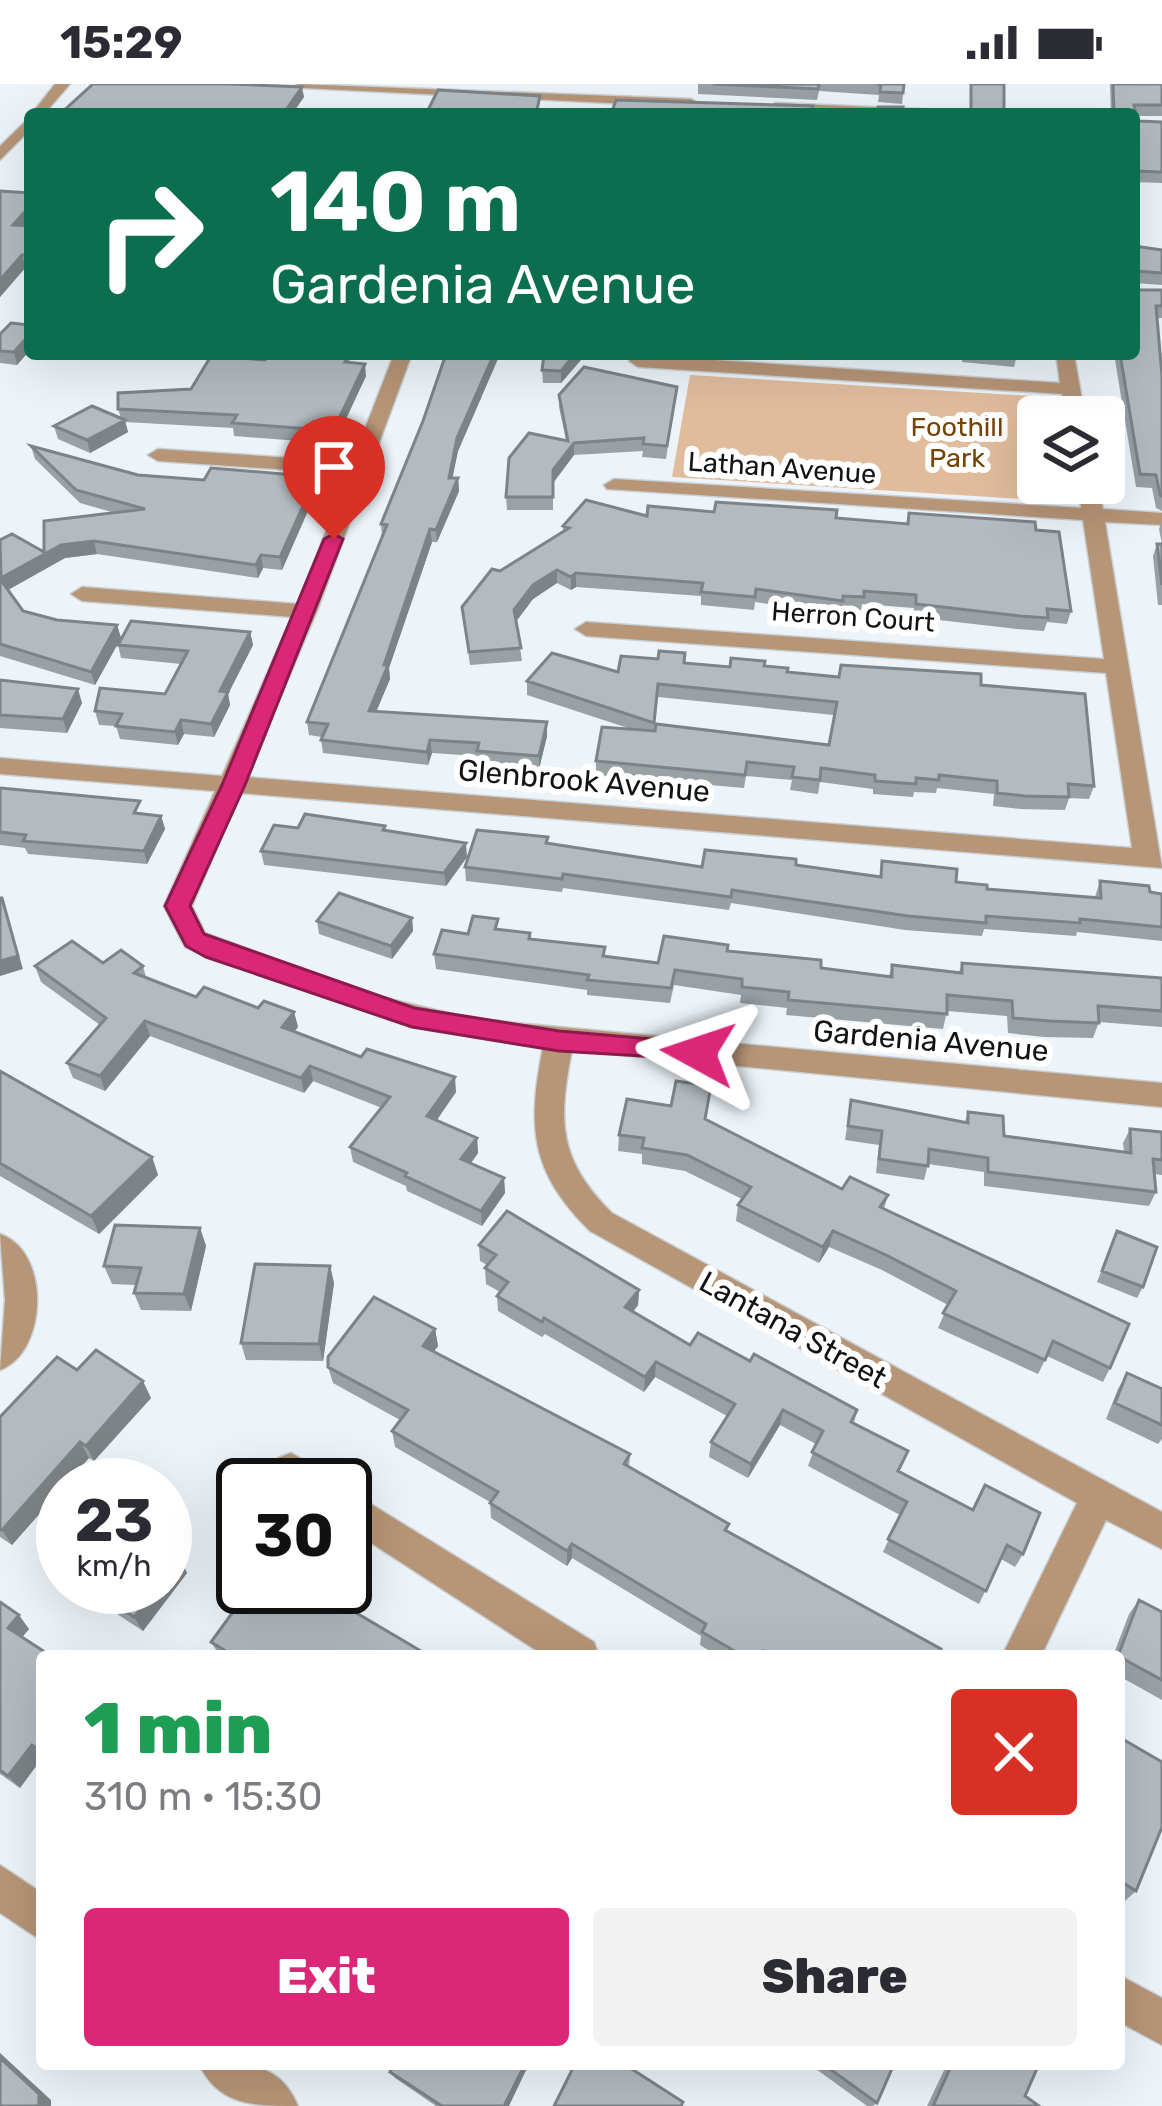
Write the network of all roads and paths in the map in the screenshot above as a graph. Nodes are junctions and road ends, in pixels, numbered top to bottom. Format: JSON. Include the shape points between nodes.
{"nodes":[{"id":1,"x":62,"y":84,"type":"edge"},
{"id":2,"x":303,"y":84,"type":"edge"},
{"id":3,"x":407,"y":86,"type":"edge"},
{"id":4,"x":699,"y":103,"type":"edge"},
{"id":5,"x":766,"y":106,"type":"edge"},
{"id":6,"x":41,"y":108,"type":"edge"},
{"id":7,"x":790,"y":108,"type":"edge"},
{"id":8,"x":24,"y":128,"type":"edge"},
{"id":9,"x":0,"y":155,"type":"edge"},
{"id":10,"x":402,"y":360,"type":"edge"},
{"id":11,"x":1066,"y":360,"type":"edge"},
{"id":12,"x":638,"y":362,"type":"dead end"},
{"id":13,"x":1070,"y":388,"type":"junction"},
{"id":14,"x":1071,"y":396,"type":"edge"},
{"id":15,"x":158,"y":455,"type":"dead end"},
{"id":16,"x":362,"y":469,"type":"junction"},
{"id":17,"x":614,"y":484,"type":"dead end"},
{"id":18,"x":1092,"y":504,"type":"edge"},
{"id":19,"x":1094,"y":515,"type":"junction"},
{"id":20,"x":1162,"y":519,"type":"edge"},
{"id":21,"x":82,"y":594,"type":"dead end"},
{"id":22,"x":306,"y":610,"type":"junction"},
{"id":23,"x":586,"y":629,"type":"dead end"},
{"id":24,"x":1117,"y":667,"type":"junction"},
{"id":25,"x":0,"y":766,"type":"edge"},
{"id":26,"x":234,"y":785,"type":"junction"},
{"id":27,"x":1155,"y":859,"type":"edge"},
{"id":28,"x":559,"y":1041,"type":"junction"},
{"id":29,"x":1162,"y":1095,"type":"edge"},
{"id":30,"x":0,"y":1248,"type":"edge"},
{"id":31,"x":0,"y":1355,"type":"edge"},
{"id":32,"x":1099,"y":1496,"type":"junction"},
{"id":33,"x":372,"y":1522,"type":"edge"},
{"id":34,"x":1162,"y":1531,"type":"edge"},
{"id":35,"x":571,"y":1650,"type":"edge"},
{"id":36,"x":1025,"y":1650,"type":"edge"},
{"id":37,"x":0,"y":1886,"type":"edge"},
{"id":38,"x":36,"y":1915,"type":"edge"},
{"id":39,"x":1125,"y":2001,"type":"edge"},
{"id":40,"x":1162,"y":2023,"type":"edge"},
{"id":41,"x":230,"y":2070,"type":"edge"},
{"id":42,"x":275,"y":2106,"type":"edge"}],
"edges":[{"from":1,"to":6,"type":"street"},
{"from":2,"to":3,"type":"street"},
{"from":3,"to":4,"type":"street"},
{"from":5,"to":7,"type":"street"},
{"from":8,"to":9,"type":"street"},
{"from":10,"to":16,"type":"street","name":"Gardenia Avenue"},
{"from":11,"to":13,"type":"street"},
{"from":12,"to":13,"type":"street"},
{"from":13,"to":14,"type":"street"},
{"from":15,"to":16,"type":"street"},
{"from":16,"to":22,"type":"street","name":"Gardenia Avenue"},
{"from":17,"to":19,"type":"street","name":"Lathan Avenue"},
{"from":18,"to":19,"type":"street"},
{"from":19,"to":20,"type":"street","name":"Lathan Avenue"},
{"from":19,"to":24,"type":"street"},
{"from":21,"to":22,"type":"street"},
{"from":22,"to":26,"type":"street","name":"Gardenia Avenue"},
{"from":23,"to":24,"type":"street","name":"Herron Court"},
{"from":24,"to":27,"type":"street"},
{"from":25,"to":26,"type":"street","name":"Glenbrook Avenue"},
{"from":26,"to":27,"type":"street","name":"Glenbrook Avenue"},
{"from":26,"to":28,"type":"street","name":"Gardenia Avenue","via":[[178,906],[194,940],[412,1017]]},
{"from":28,"to":29,"type":"street","name":"Gardenia Avenue"},
{"from":28,"to":32,"type":"street","name":"Lantana Street","via":[[548,1140],[568,1190],[601,1222]]},
{"from":30,"to":31,"type":"street","via":[[23,1291]]},
{"from":32,"to":34,"type":"street","name":"Lantana Street"},
{"from":32,"to":36,"type":"street"},
{"from":33,"to":35,"type":"street"},
{"from":37,"to":38,"type":"street"},
{"from":39,"to":40,"type":"street"},
{"from":41,"to":42,"type":"street"}]}
